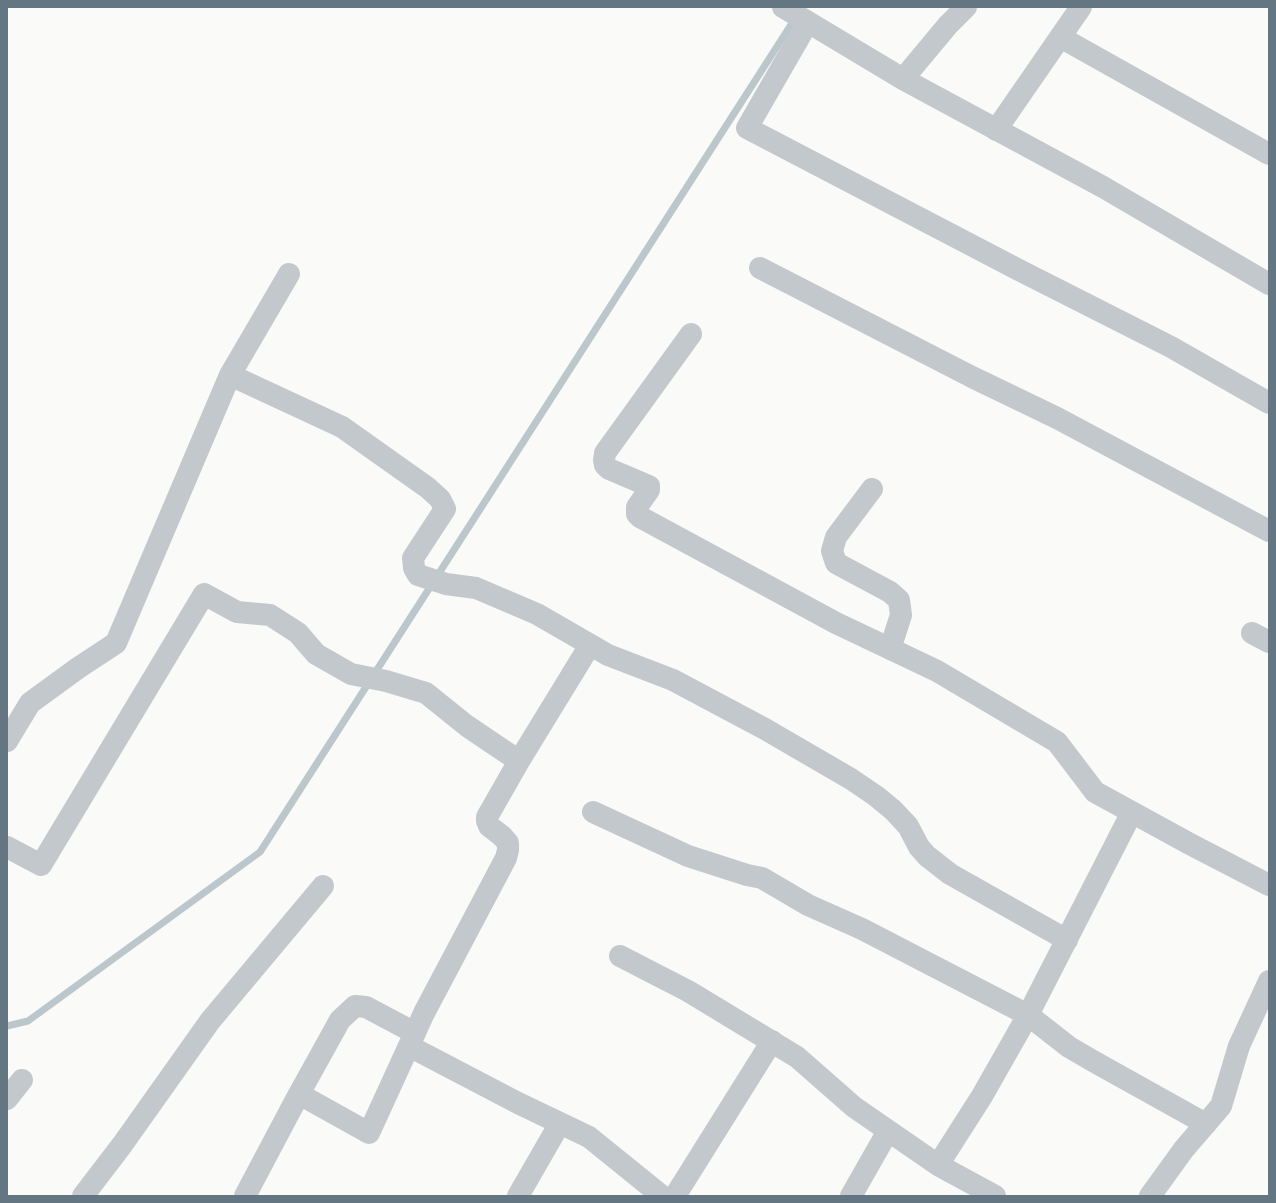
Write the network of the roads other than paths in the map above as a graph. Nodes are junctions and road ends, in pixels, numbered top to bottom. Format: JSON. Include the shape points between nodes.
{"nodes":[{"id":1,"x":966,"y":7,"type":"edge"},
{"id":2,"x":1081,"y":7,"type":"edge"},
{"id":3,"x":796,"y":15,"type":"edge"},
{"id":4,"x":1060,"y":37,"type":"junction"},
{"id":5,"x":903,"y":79,"type":"junction"},
{"id":6,"x":996,"y":130,"type":"junction"},
{"id":7,"x":1269,"y":154,"type":"edge"},
{"id":8,"x":760,"y":268,"type":"dead end"},
{"id":9,"x":289,"y":274,"type":"dead end"},
{"id":10,"x":1269,"y":284,"type":"edge"},
{"id":11,"x":691,"y":334,"type":"dead end"},
{"id":12,"x":230,"y":375,"type":"junction"},
{"id":13,"x":1269,"y":403,"type":"edge"},
{"id":14,"x":872,"y":489,"type":"dead end"},
{"id":15,"x":1269,"y":531,"type":"edge"},
{"id":16,"x":590,"y":645,"type":"junction"},
{"id":17,"x":890,"y":649,"type":"junction"},
{"id":18,"x":7,"y":741,"type":"edge"},
{"id":19,"x":519,"y":761,"type":"junction"},
{"id":20,"x":593,"y":812,"type":"dead end"},
{"id":21,"x":1132,"y":812,"type":"junction"},
{"id":22,"x":7,"y":847,"type":"edge"},
{"id":23,"x":1269,"y":885,"type":"edge"},
{"id":24,"x":323,"y":886,"type":"dead end"},
{"id":25,"x":1067,"y":940,"type":"junction"},
{"id":26,"x":620,"y":956,"type":"dead end"},
{"id":27,"x":1269,"y":981,"type":"edge"},
{"id":28,"x":1028,"y":1016,"type":"junction"},
{"id":29,"x":412,"y":1040,"type":"junction"},
{"id":30,"x":772,"y":1042,"type":"junction"},
{"id":31,"x":22,"y":1080,"type":"dead end"},
{"id":32,"x":299,"y":1094,"type":"junction"},
{"id":33,"x":7,"y":1099,"type":"edge"},
{"id":34,"x":560,"y":1123,"type":"junction"},
{"id":35,"x":1206,"y":1124,"type":"junction"},
{"id":36,"x":888,"y":1131,"type":"junction"},
{"id":37,"x":938,"y":1165,"type":"junction"},
{"id":38,"x":83,"y":1196,"type":"edge"},
{"id":39,"x":245,"y":1196,"type":"edge"},
{"id":40,"x":518,"y":1196,"type":"edge"},
{"id":41,"x":662,"y":1196,"type":"edge"},
{"id":42,"x":675,"y":1196,"type":"edge"},
{"id":43,"x":851,"y":1196,"type":"edge"},
{"id":44,"x":995,"y":1196,"type":"edge"},
{"id":45,"x":1150,"y":1196,"type":"edge"}],
"edges":[{"from":1,"to":5,"type":"street"},
{"from":2,"to":4,"type":"street"},
{"from":3,"to":5,"type":"street"},
{"from":3,"to":13,"type":"street","via":[[747,128],[1171,347]]},
{"from":4,"to":6,"type":"street"},
{"from":4,"to":7,"type":"street"},
{"from":5,"to":6,"type":"street"},
{"from":6,"to":10,"type":"street","via":[[1103,187]]},
{"from":8,"to":15,"type":"street","via":[[1057,418]]},
{"from":9,"to":12,"type":"street"},
{"from":11,"to":17,"type":"street","via":[[605,453],[605,465],[649,486],[637,507],[637,514],[640,517],[836,623]]},
{"from":12,"to":16,"type":"street","via":[[342,427],[440,499],[445,509],[413,558],[418,575],[446,584],[476,588],[537,614]]},
{"from":12,"to":18,"type":"street","via":[[116,643],[30,703]]},
{"from":14,"to":17,"type":"street","via":[[836,537],[832,551],[836,563],[890,592],[899,600],[901,615]]},
{"from":16,"to":19,"type":"street"},
{"from":16,"to":25,"type":"street","via":[[608,655],[673,680],[851,779],[893,810],[908,826],[918,847],[950,874]]},
{"from":17,"to":21,"type":"street","via":[[938,671],[1057,742],[1095,792]]},
{"from":19,"to":22,"type":"street","via":[[467,726],[426,693],[351,674],[316,654],[298,633],[270,615],[237,612],[204,594],[41,865]]},
{"from":19,"to":29,"type":"street","via":[[487,817],[489,826],[508,843],[506,858]]},
{"from":20,"to":28,"type":"street","via":[[688,856],[762,878],[808,905],[862,929]]},
{"from":21,"to":23,"type":"street"},
{"from":21,"to":25,"type":"street"},
{"from":24,"to":38,"type":"street","via":[[210,1021]]},
{"from":25,"to":28,"type":"street"},
{"from":26,"to":30,"type":"street","via":[[688,991]]},
{"from":27,"to":35,"type":"street","via":[[1239,1046],[1221,1106]]},
{"from":28,"to":35,"type":"street","via":[[1069,1047]]},
{"from":28,"to":37,"type":"street"},
{"from":29,"to":32,"type":"street","via":[[366,1007],[355,1006],[340,1020]]},
{"from":29,"to":32,"type":"street","via":[[369,1133]]},
{"from":29,"to":34,"type":"street"},
{"from":30,"to":36,"type":"street","via":[[797,1057],[854,1107]]},
{"from":30,"to":42,"type":"street"},
{"from":31,"to":33,"type":"street"},
{"from":32,"to":39,"type":"street"},
{"from":34,"to":40,"type":"street"},
{"from":34,"to":41,"type":"street","via":[[590,1138]]},
{"from":35,"to":45,"type":"street","via":[[1184,1149]]},
{"from":36,"to":37,"type":"street"},
{"from":36,"to":43,"type":"street"},
{"from":37,"to":44,"type":"street"}]}
